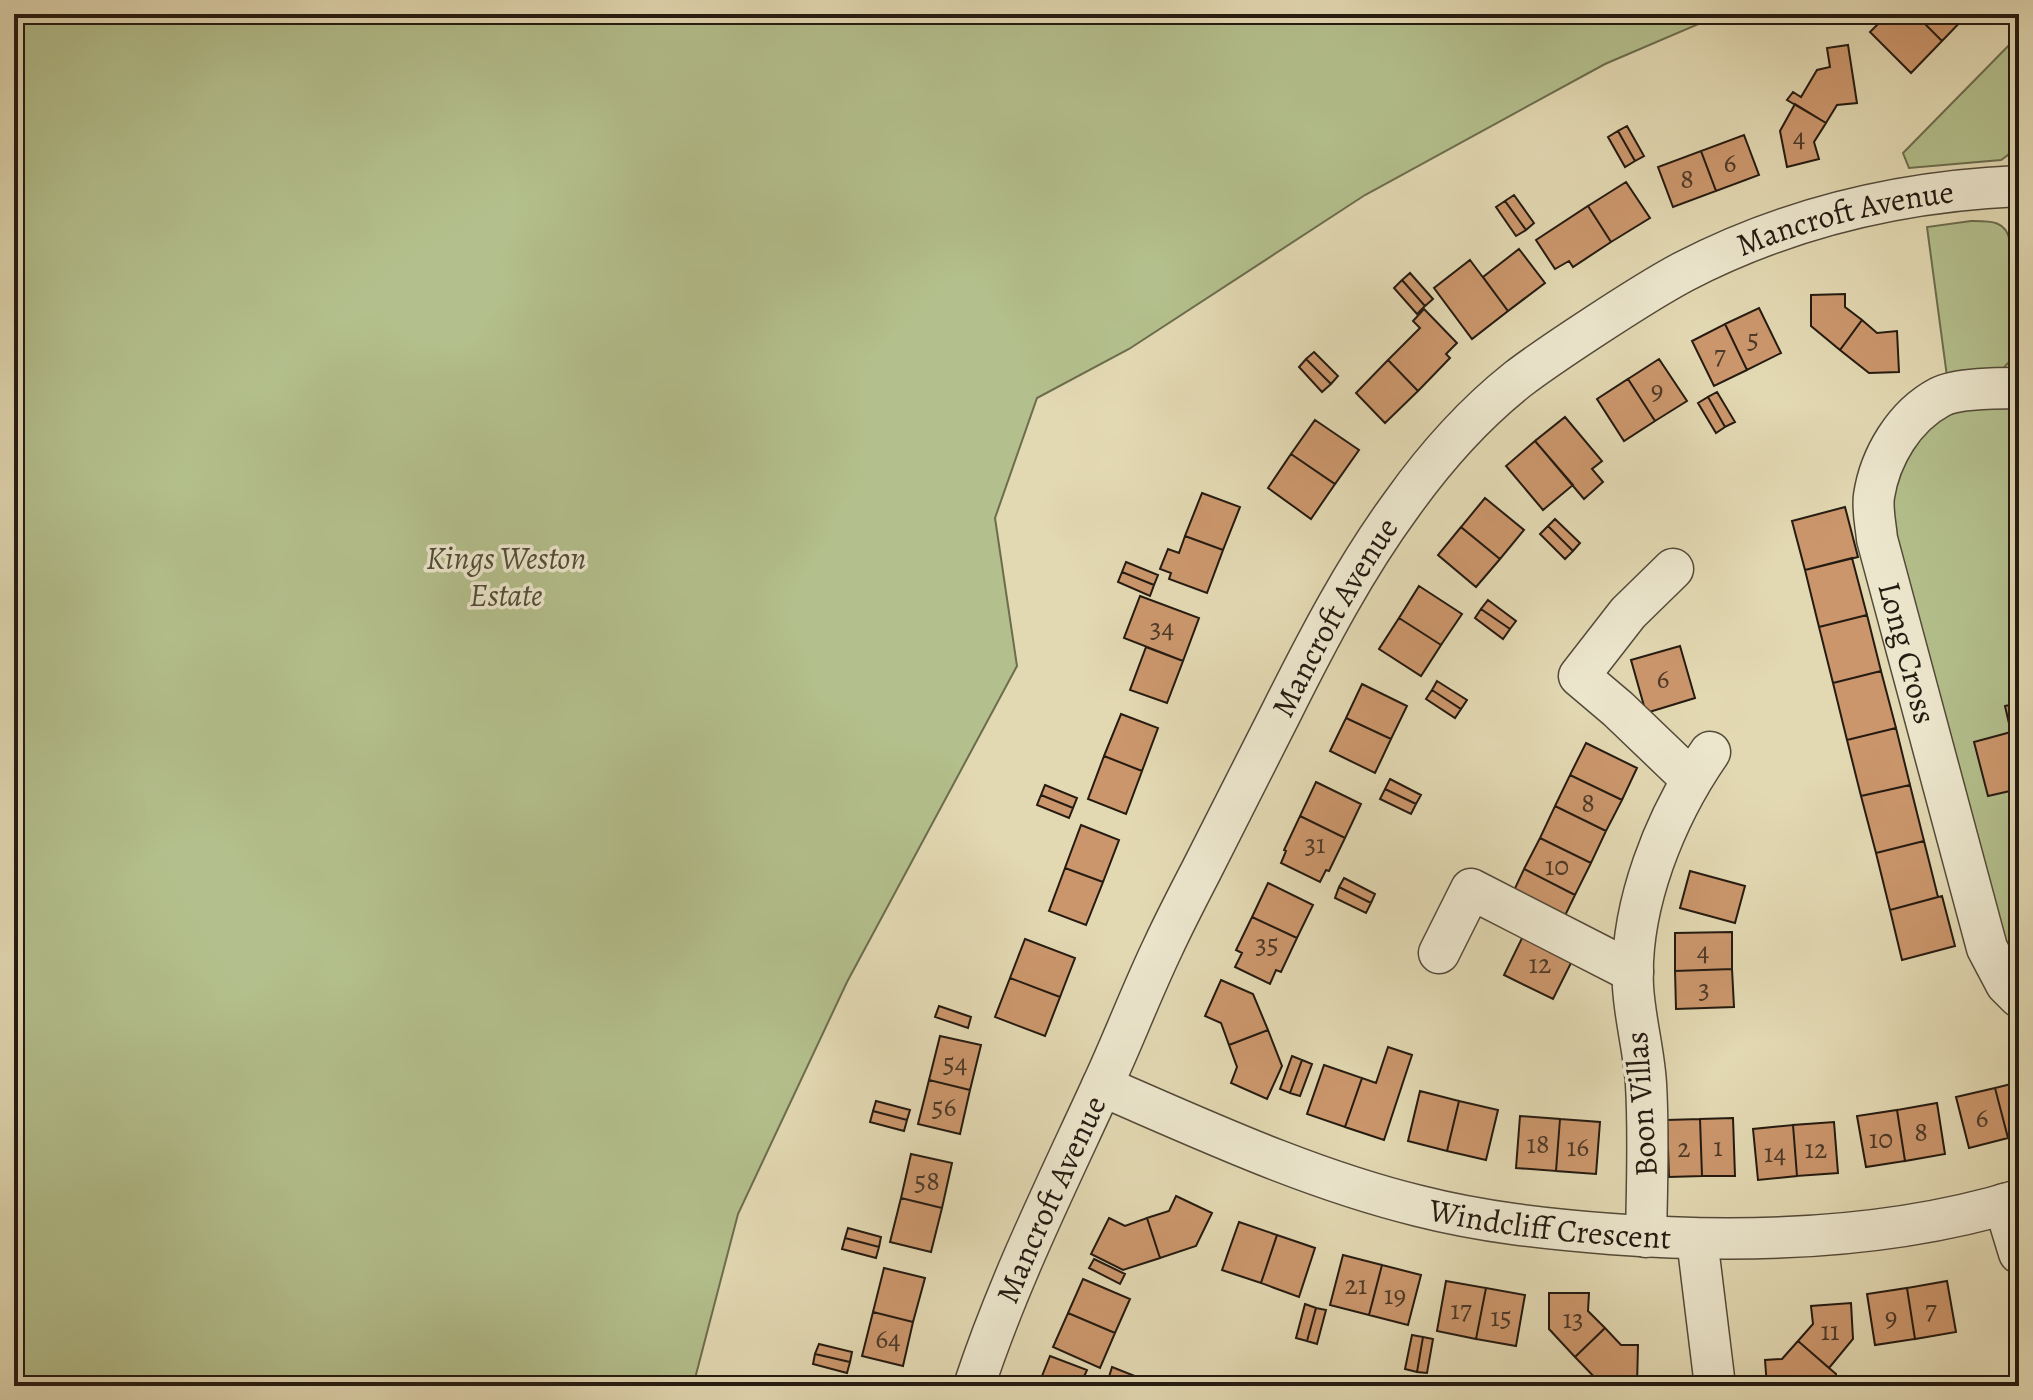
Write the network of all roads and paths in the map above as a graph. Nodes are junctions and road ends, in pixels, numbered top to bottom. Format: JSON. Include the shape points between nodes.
{"nodes":[{"id":1,"x":2019,"y":186,"type":"edge"},
{"id":2,"x":2019,"y":388,"type":"edge"},
{"id":3,"x":1673,"y":569,"type":"dead end"},
{"id":4,"x":1439,"y":953,"type":"dead end"},
{"id":5,"x":1633,"y":972,"type":"junction"},
{"id":6,"x":2019,"y":997,"type":"edge"},
{"id":7,"x":1102,"y":1086,"type":"junction"},
{"id":8,"x":2012,"y":1202,"type":"edge"},
{"id":9,"x":1646,"y":1237,"type":"junction"},
{"id":10,"x":1697,"y":1239,"type":"junction"},
{"id":11,"x":2019,"y":1253,"type":"edge"},
{"id":12,"x":974,"y":1386,"type":"edge"},
{"id":13,"x":1715,"y":1386,"type":"edge"}],
"edges":[{"from":1,"to":7,"type":"street","name":"Mancroft Avenue","via":[[1874,203],[1756,238],[1621,309],[1551,355],[1484,409],[1403,502],[1327,624],[1163,946]]},
{"from":2,"to":6,"type":"street","name":"Long Cross","via":[[1942,395],[1927,406],[1902,428],[1884,462],[1874,498],[1877,539],[1987,948]]},
{"from":3,"to":5,"type":"street","name":"Boon Villas","via":[[1628,613],[1579,676],[1701,765],[1656,856],[1637,928]]},
{"from":4,"to":5,"type":"street","via":[[1471,889]]},
{"from":5,"to":9,"type":"street","name":"Boon Villas","via":[[1647,1104]]},
{"from":7,"to":9,"type":"street","name":"Windcliff Crescent","via":[[1317,1175],[1418,1206],[1547,1230]]},
{"from":7,"to":12,"type":"street","name":"Mancroft Avenue","via":[[1037,1222]]},
{"from":8,"to":10,"type":"street","name":"Windcliff Crescent","via":[[1881,1229]]},
{"from":8,"to":11,"type":"street"},
{"from":9,"to":10,"type":"street","name":"Windcliff Crescent"},
{"from":10,"to":13,"type":"street"}]}
